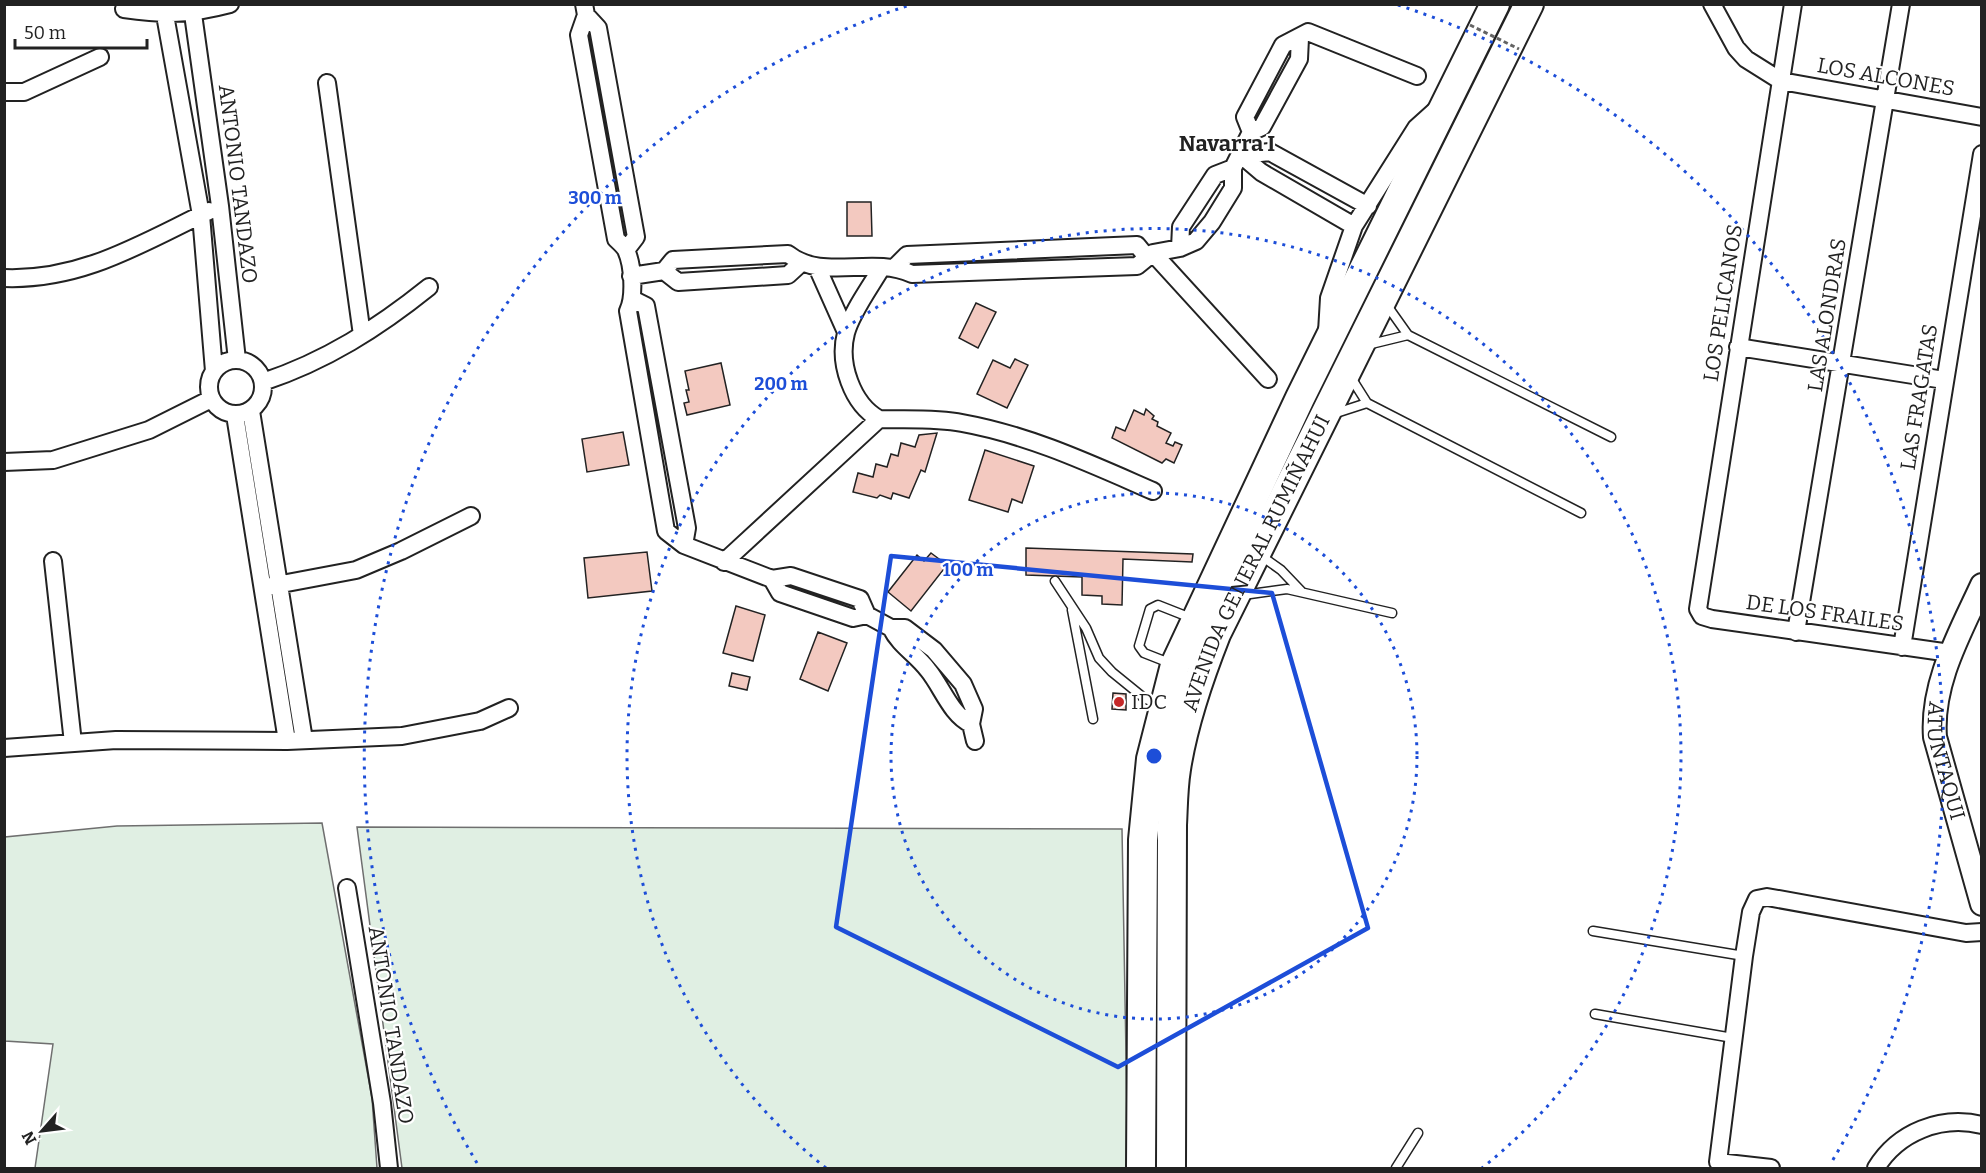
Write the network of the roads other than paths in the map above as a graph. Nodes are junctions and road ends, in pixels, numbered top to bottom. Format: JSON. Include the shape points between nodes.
{"nodes":[{"id":1,"x":230,"y":4,"type":"edge"},
{"id":2,"x":1495,"y":4,"type":"edge"},
{"id":3,"x":1528,"y":4,"type":"edge"},
{"id":4,"x":1712,"y":4,"type":"edge"},
{"id":5,"x":1794,"y":4,"type":"edge"},
{"id":6,"x":1901,"y":4,"type":"edge"},
{"id":7,"x":124,"y":9,"type":"dead end"},
{"id":8,"x":585,"y":10,"type":"edge"},
{"id":9,"x":193,"y":14,"type":"junction"},
{"id":10,"x":165,"y":15,"type":"junction"},
{"id":11,"x":100,"y":57,"type":"dead end"},
{"id":12,"x":200,"y":63,"type":"junction"},
{"id":13,"x":173,"y":69,"type":"junction"},
{"id":14,"x":1417,"y":76,"type":"dead end"},
{"id":15,"x":1781,"y":81,"type":"junction"},
{"id":16,"x":327,"y":83,"type":"dead end"},
{"id":17,"x":4,"y":92,"type":"edge"},
{"id":18,"x":1884,"y":100,"type":"junction"},
{"id":19,"x":1446,"y":102,"type":"junction"},
{"id":20,"x":1982,"y":117,"type":"edge"},
{"id":21,"x":1982,"y":154,"type":"edge"},
{"id":22,"x":1237,"y":162,"type":"junction"},
{"id":23,"x":220,"y":206,"type":"junction"},
{"id":24,"x":1368,"y":206,"type":"junction"},
{"id":25,"x":201,"y":215,"type":"junction"},
{"id":26,"x":1354,"y":226,"type":"junction"},
{"id":27,"x":1180,"y":248,"type":"junction"},
{"id":28,"x":1149,"y":255,"type":"junction"},
{"id":29,"x":817,"y":267,"type":"junction"},
{"id":30,"x":888,"y":267,"type":"junction"},
{"id":31,"x":631,"y":276,"type":"junction"},
{"id":32,"x":4,"y":278,"type":"edge"},
{"id":33,"x":429,"y":287,"type":"dead end"},
{"id":34,"x":1382,"y":299,"type":"junction"},
{"id":35,"x":846,"y":332,"type":"junction"},
{"id":36,"x":362,"y":335,"type":"junction"},
{"id":37,"x":1407,"y":335,"type":"junction"},
{"id":38,"x":1327,"y":343,"type":"junction"},
{"id":39,"x":1738,"y":347,"type":"junction"},
{"id":40,"x":1352,"y":359,"type":"junction"},
{"id":41,"x":237,"y":360,"type":"junction"},
{"id":42,"x":1842,"y":365,"type":"junction"},
{"id":43,"x":214,"y":371,"type":"junction"},
{"id":44,"x":1268,"y":379,"type":"dead end"},
{"id":45,"x":1944,"y":380,"type":"junction"},
{"id":46,"x":263,"y":382,"type":"junction"},
{"id":47,"x":211,"y":399,"type":"junction"},
{"id":48,"x":1367,"y":403,"type":"junction"},
{"id":49,"x":243,"y":413,"type":"junction"},
{"id":50,"x":1324,"y":417,"type":"junction"},
{"id":51,"x":879,"y":419,"type":"junction"},
{"id":52,"x":1611,"y":436,"type":"dead end"},
{"id":53,"x":4,"y":462,"type":"edge"},
{"id":54,"x":1153,"y":491,"type":"dead end"},
{"id":55,"x":1581,"y":513,"type":"dead end"},
{"id":56,"x":471,"y":516,"type":"dead end"},
{"id":57,"x":1256,"y":552,"type":"junction"},
{"id":58,"x":53,"y":561,"type":"dead end"},
{"id":59,"x":724,"y":562,"type":"junction"},
{"id":60,"x":1055,"y":581,"type":"dead end"},
{"id":61,"x":1982,"y":585,"type":"edge"},
{"id":62,"x":272,"y":586,"type":"junction"},
{"id":63,"x":1303,"y":592,"type":"junction"},
{"id":64,"x":1234,"y":597,"type":"junction"},
{"id":65,"x":1072,"y":606,"type":"junction"},
{"id":66,"x":1698,"y":609,"type":"joint"},
{"id":67,"x":1392,"y":613,"type":"dead end"},
{"id":68,"x":1195,"y":620,"type":"junction"},
{"id":69,"x":1796,"y":632,"type":"junction"},
{"id":70,"x":1902,"y":647,"type":"junction"},
{"id":71,"x":1950,"y":653,"type":"junction"},
{"id":72,"x":1175,"y":665,"type":"junction"},
{"id":73,"x":1163,"y":707,"type":"junction"},
{"id":74,"x":509,"y":708,"type":"dead end"},
{"id":75,"x":1093,"y":719,"type":"dead end"},
{"id":76,"x":296,"y":740,"type":"junction"},
{"id":77,"x":975,"y":741,"type":"dead end"},
{"id":78,"x":73,"y":743,"type":"junction"},
{"id":79,"x":4,"y":748,"type":"edge"},
{"id":80,"x":347,"y":888,"type":"dead end"},
{"id":81,"x":1982,"y":904,"type":"edge"},
{"id":82,"x":1593,"y":931,"type":"dead end"},
{"id":83,"x":1982,"y":932,"type":"edge"},
{"id":84,"x":1744,"y":956,"type":"junction"},
{"id":85,"x":1595,"y":1014,"type":"dead end"},
{"id":86,"x":1733,"y":1038,"type":"junction"},
{"id":87,"x":1982,"y":1125,"type":"edge"},
{"id":88,"x":1418,"y":1132,"type":"dead end"},
{"id":89,"x":1717,"y":1165,"type":"edge"},
{"id":90,"x":389,"y":1168,"type":"edge"},
{"id":91,"x":1141,"y":1168,"type":"edge"},
{"id":92,"x":1171,"y":1168,"type":"edge"},
{"id":93,"x":1396,"y":1168,"type":"edge"},
{"id":94,"x":1771,"y":1168,"type":"edge"},
{"id":95,"x":1876,"y":1168,"type":"edge"}],
"edges":[{"from":1,"to":9,"type":"street"},
{"from":2,"to":19,"type":"highway","name":"AVENIDA GENERAL RUMIÑAHUI"},
{"from":3,"to":34,"type":"highway","name":"AVENIDA GENERAL RUMIÑAHUI"},
{"from":4,"to":15,"type":"street","via":[[1736,48]]},
{"from":5,"to":15,"type":"street","name":"LOS PELICANOS"},
{"from":6,"to":18,"type":"street","name":"LAS ALONDRAS"},
{"from":7,"to":10,"type":"street"},
{"from":8,"to":31,"type":"street","via":[[598,28],[636,237],[626,250]]},
{"from":9,"to":10,"type":"street"},
{"from":9,"to":12,"type":"street","name":"ANTONIO TANDAZO"},
{"from":10,"to":13,"type":"street","name":"ANTONIO TANDAZO"},
{"from":11,"to":17,"type":"street","via":[[24,92]]},
{"from":12,"to":13,"type":"street"},
{"from":12,"to":23,"type":"street","name":"ANTONIO TANDAZO"},
{"from":13,"to":25,"type":"street","name":"ANTONIO TANDAZO"},
{"from":14,"to":22,"type":"street","via":[[1312,32],[1283,45],[1245,117],[1251,132]]},
{"from":15,"to":18,"type":"street","name":"LOS ALCONES"},
{"from":15,"to":39,"type":"street","name":"LOS PELICANOS"},
{"from":16,"to":36,"type":"street"},
{"from":18,"to":20,"type":"street","name":"LOS ALCONES"},
{"from":18,"to":42,"type":"street","name":"LAS ALONDRAS"},
{"from":19,"to":24,"type":"street","via":[[1416,128]]},
{"from":19,"to":38,"type":"highway","name":"AVENIDA GENERAL RUMIÑAHUI"},
{"from":21,"to":45,"type":"street","name":"LAS FRAGATAS"},
{"from":22,"to":24,"type":"street","via":[[1270,152]]},
{"from":22,"to":26,"type":"street","via":[[1262,172]]},
{"from":22,"to":27,"type":"street","via":[[1233,188],[1212,222],[1196,241]]},
{"from":22,"to":27,"type":"street","via":[[1215,175],[1180,227]]},
{"from":23,"to":25,"type":"street"},
{"from":23,"to":41,"type":"street","name":"ANTONIO TANDAZO"},
{"from":24,"to":26,"type":"street"},
{"from":25,"to":32,"type":"street","via":[[105,262],[31,279]]},
{"from":25,"to":43,"type":"street","name":"ANTONIO TANDAZO"},
{"from":26,"to":38,"type":"street","via":[[1329,298]]},
{"from":27,"to":28,"type":"street"},
{"from":28,"to":30,"type":"street","via":[[1137,266],[912,274]]},
{"from":28,"to":44,"type":"street"},
{"from":29,"to":30,"type":"street"},
{"from":29,"to":31,"type":"street","via":[[800,264],[788,275],[678,282],[664,272]]},
{"from":29,"to":35,"type":"street"},
{"from":30,"to":35,"type":"street"},
{"from":31,"to":59,"type":"street","via":[[634,300],[646,306],[687,528],[684,545]]},
{"from":33,"to":36,"type":"street"},
{"from":34,"to":37,"type":"lane"},
{"from":34,"to":40,"type":"highway","name":"AVENIDA GENERAL RUMIÑAHUI"},
{"from":35,"to":51,"type":"street","via":[[848,378],[869,414]]},
{"from":36,"to":46,"type":"street","via":[[303,369]]},
{"from":37,"to":40,"type":"lane"},
{"from":37,"to":52,"type":"lane"},
{"from":38,"to":68,"type":"highway","name":"AVENIDA GENERAL RUMIÑAHUI"},
{"from":39,"to":42,"type":"street"},
{"from":39,"to":66,"type":"street","name":"LOS PELICANOS"},
{"from":40,"to":48,"type":"lane"},
{"from":40,"to":50,"type":"highway","name":"AVENIDA GENERAL RUMIÑAHUI"},
{"from":41,"to":43,"type":"street"},
{"from":41,"to":46,"type":"street","via":[[254,366]]},
{"from":42,"to":45,"type":"street"},
{"from":42,"to":69,"type":"street","name":"LAS ALONDRAS"},
{"from":43,"to":47,"type":"street","name":"ANTONIO TANDAZO","via":[[209,385]]},
{"from":45,"to":70,"type":"street","name":"LAS FRAGATAS"},
{"from":46,"to":49,"type":"street","via":[[261,398]]},
{"from":47,"to":49,"type":"street","via":[[217,407]]},
{"from":47,"to":53,"type":"street","via":[[148,430],[53,460]]},
{"from":48,"to":50,"type":"lane"},
{"from":48,"to":55,"type":"lane"},
{"from":49,"to":62,"type":"street"},
{"from":50,"to":57,"type":"highway","name":"AVENIDA GENERAL RUMIÑAHUI"},
{"from":51,"to":54,"type":"street","via":[[960,422],[1017,436]]},
{"from":51,"to":59,"type":"street"},
{"from":56,"to":62,"type":"street","via":[[356,570]]},
{"from":57,"to":63,"type":"lane"},
{"from":57,"to":64,"type":"highway","name":"AVENIDA GENERAL RUMIÑAHUI"},
{"from":58,"to":78,"type":"street"},
{"from":59,"to":77,"type":"street","via":[[772,579],[791,576],[860,599],[867,615],[891,628],[898,642],[927,668],[960,719],[971,724]]},
{"from":60,"to":65,"type":"lane"},
{"from":61,"to":71,"type":"street","name":"ATUNTAQUI"},
{"from":62,"to":76,"type":"street"},
{"from":63,"to":64,"type":"lane","via":[[1279,588]]},
{"from":63,"to":67,"type":"lane"},
{"from":64,"to":92,"type":"highway","name":"AVENIDA GENERAL RUMIÑAHUI","via":[[1201,672],[1176,771],[1172,825]]},
{"from":65,"to":73,"type":"lane","via":[[1099,658],[1144,698]]},
{"from":65,"to":75,"type":"lane"},
{"from":66,"to":69,"type":"street","name":"DE LOS FRAILES","via":[[1702,616],[1712,619]]},
{"from":68,"to":72,"type":"highway","name":"AVENIDA GENERAL RUMIÑAHUI"},
{"from":68,"to":72,"type":"lane","via":[[1158,605],[1149,609],[1139,646]]},
{"from":69,"to":70,"type":"street","name":"DE LOS FRAILES"},
{"from":70,"to":71,"type":"street","name":"DE LOS FRAILES"},
{"from":71,"to":81,"type":"street","name":"ATUNTAQUI","via":[[1934,718],[1935,737]]},
{"from":72,"to":73,"type":"highway","name":"AVENIDA GENERAL RUMIÑAHUI"},
{"from":73,"to":91,"type":"highway","name":"AVENIDA GENERAL RUMIÑAHUI","via":[[1151,759],[1143,840]]},
{"from":74,"to":76,"type":"street","via":[[480,721],[402,736]]},
{"from":76,"to":78,"type":"street"},
{"from":78,"to":79,"type":"street"},
{"from":80,"to":90,"type":"street","name":"ANTONIO TANDAZO"},
{"from":82,"to":84,"type":"lane"},
{"from":83,"to":84,"type":"street","via":[[1966,933],[1767,897],[1755,900]]},
{"from":84,"to":86,"type":"street"},
{"from":85,"to":86,"type":"lane"},
{"from":86,"to":89,"type":"street"},
{"from":87,"to":95,"type":"street","via":[[1956,1120],[1920,1130],[1901,1140]]},
{"from":88,"to":93,"type":"lane"},
{"from":89,"to":94,"type":"street"}]}
